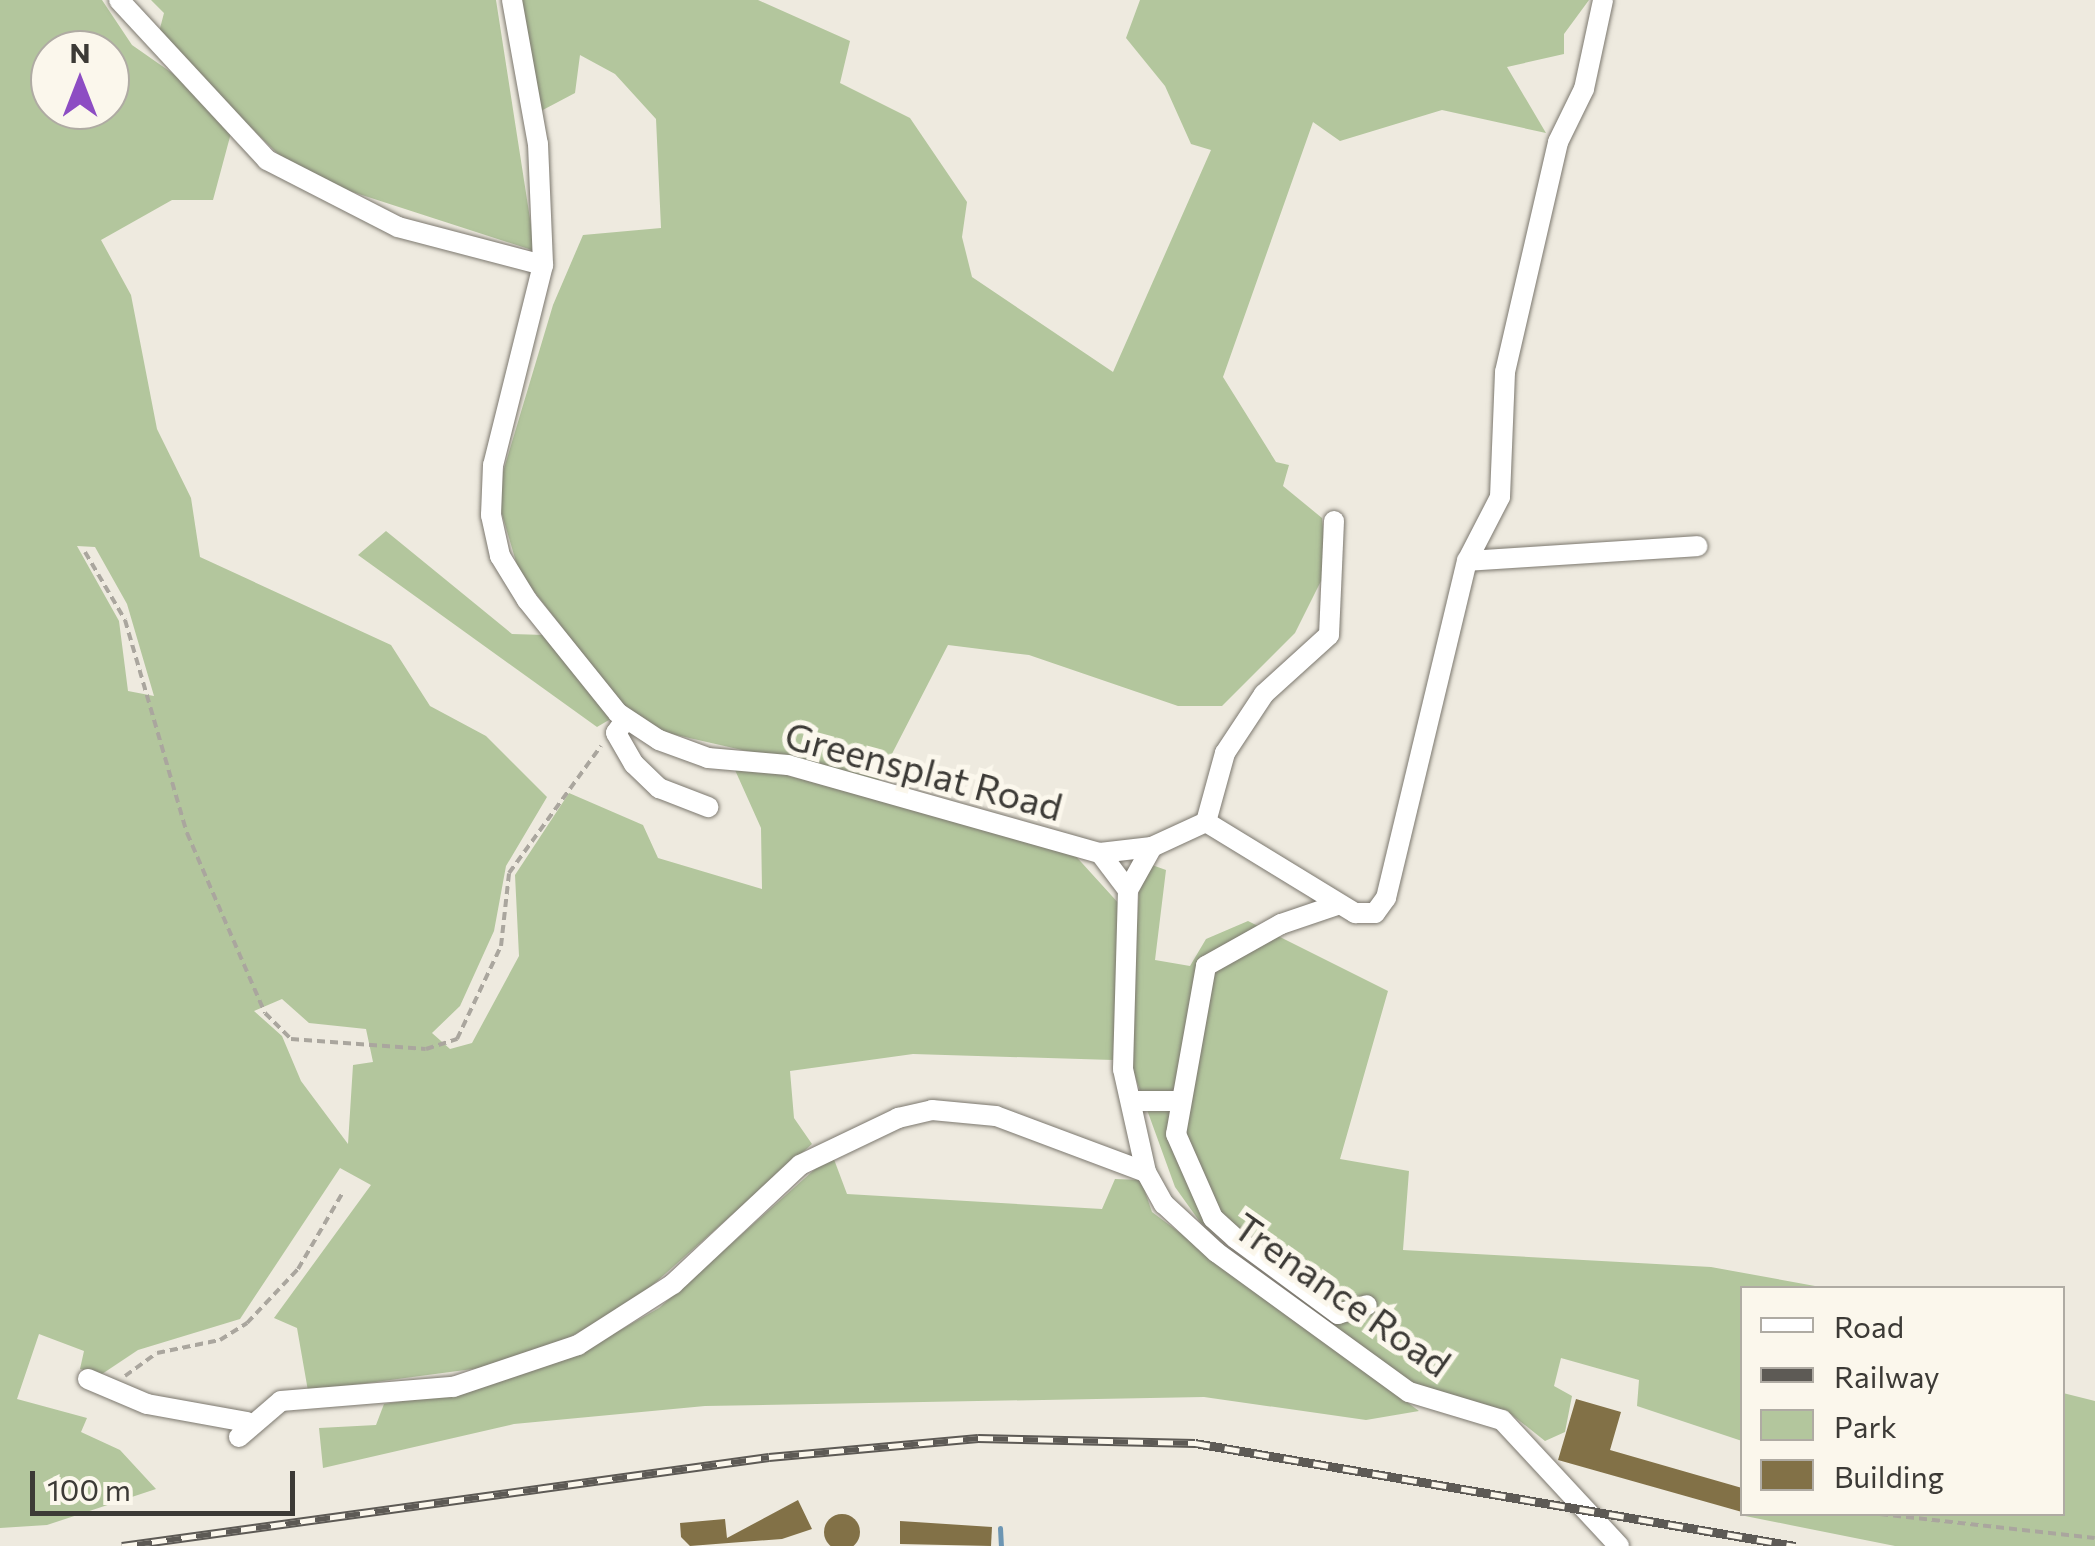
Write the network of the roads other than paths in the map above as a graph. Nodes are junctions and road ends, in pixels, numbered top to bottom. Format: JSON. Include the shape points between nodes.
{"nodes":[{"id":1,"x":119,"y":0,"type":"edge"},
{"id":2,"x":512,"y":0,"type":"edge"},
{"id":3,"x":1603,"y":0,"type":"edge"},
{"id":4,"x":543,"y":265,"type":"junction"},
{"id":5,"x":1334,"y":521,"type":"dead end"},
{"id":6,"x":1698,"y":546,"type":"dead end"},
{"id":7,"x":1467,"y":561,"type":"junction"},
{"id":8,"x":621,"y":726,"type":"junction"},
{"id":9,"x":708,"y":807,"type":"dead end"},
{"id":10,"x":1206,"y":822,"type":"junction"},
{"id":11,"x":1152,"y":847,"type":"junction"},
{"id":12,"x":1100,"y":853,"type":"junction"},
{"id":13,"x":1128,"y":890,"type":"junction"},
{"id":14,"x":1337,"y":905,"type":"junction"},
{"id":15,"x":1132,"y":1101,"type":"junction"},
{"id":16,"x":1176,"y":1101,"type":"junction"},
{"id":17,"x":1146,"y":1172,"type":"junction"},
{"id":18,"x":1367,"y":1305,"type":"dead end"},
{"id":19,"x":88,"y":1379,"type":"dead end"},
{"id":20,"x":1619,"y":1546,"type":"edge"}],
"edges":[{"from":1,"to":4,"type":"street","via":[[267,160],[398,226]]},
{"from":2,"to":4,"type":"street","name":"Greensplat Road","via":[[538,144]]},
{"from":3,"to":7,"type":"street","via":[[1584,89],[1558,142],[1505,372],[1500,496]]},
{"from":4,"to":8,"type":"street","name":"Greensplat Road","via":[[493,465],[490,515],[500,556],[527,600]]},
{"from":5,"to":10,"type":"street","via":[[1329,635],[1264,694],[1225,752]]},
{"from":6,"to":7,"type":"street"},
{"from":7,"to":14,"type":"street","via":[[1386,898],[1375,913]]},
{"from":8,"to":9,"type":"street","via":[[659,788]]},
{"from":8,"to":12,"type":"street","name":"Greensplat Road","via":[[708,758],[788,765]]},
{"from":10,"to":11,"type":"street"},
{"from":10,"to":14,"type":"street"},
{"from":11,"to":12,"type":"street"},
{"from":11,"to":13,"type":"street"},
{"from":12,"to":13,"type":"street","name":"Greensplat Road"},
{"from":13,"to":15,"type":"street","via":[[1123,1069]]},
{"from":14,"to":16,"type":"street","via":[[1280,924],[1206,966]]},
{"from":15,"to":16,"type":"street"},
{"from":15,"to":17,"type":"street"},
{"from":16,"to":18,"type":"street","via":[[1181,1158],[1213,1218],[1311,1300],[1338,1314]]},
{"from":17,"to":19,"type":"street","via":[[996,1116],[932,1110],[898,1118],[800,1165],[672,1284],[578,1344],[453,1387],[282,1401],[243,1430],[147,1404],[122,1387]]},
{"from":17,"to":20,"type":"street","name":"Trenance Road","via":[[1164,1204],[1409,1392],[1502,1420]]}]}
